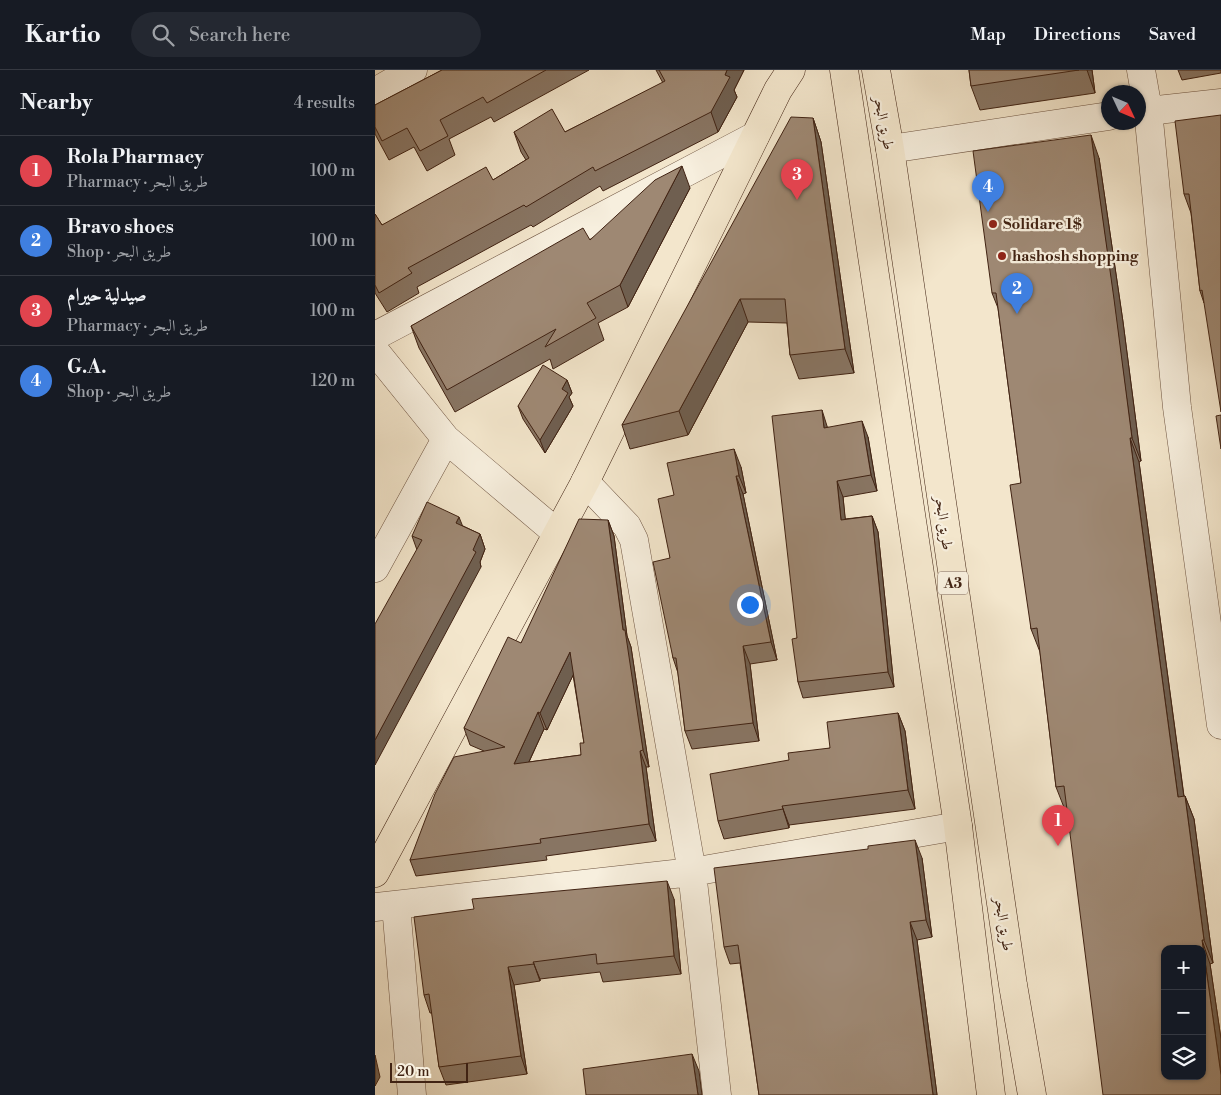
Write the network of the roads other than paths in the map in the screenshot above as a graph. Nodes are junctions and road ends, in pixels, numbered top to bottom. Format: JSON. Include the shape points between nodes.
{"nodes":[{"id":1,"x":791,"y":70,"type":"edge"},
{"id":2,"x":844,"y":70,"type":"edge"},
{"id":3,"x":876,"y":70,"type":"edge"},
{"id":4,"x":1141,"y":70,"type":"edge"},
{"id":5,"x":1142,"y":85,"type":"edge"},
{"id":6,"x":1221,"y":103,"type":"edge"},
{"id":7,"x":1146,"y":111,"type":"edge"},
{"id":8,"x":1101,"y":117,"type":"edge"},
{"id":9,"x":1145,"y":130,"type":"edge"},
{"id":10,"x":755,"y":136,"type":"junction"},
{"id":11,"x":890,"y":149,"type":"junction"},
{"id":12,"x":375,"y":336,"type":"edge"},
{"id":13,"x":375,"y":351,"type":"edge"},
{"id":14,"x":446,"y":438,"type":"junction"},
{"id":15,"x":585,"y":482,"type":"junction"},
{"id":16,"x":557,"y":533,"type":"junction"},
{"id":17,"x":375,"y":568,"type":"edge"},
{"id":18,"x":1221,"y":725,"type":"edge"},
{"id":19,"x":958,"y":826,"type":"junction"},
{"id":20,"x":692,"y":872,"type":"junction"},
{"id":21,"x":375,"y":873,"type":"edge"},
{"id":22,"x":385,"y":906,"type":"edge"},
{"id":23,"x":412,"y":1095,"type":"edge"},
{"id":24,"x":717,"y":1095,"type":"edge"},
{"id":25,"x":991,"y":1095,"type":"edge"},
{"id":26,"x":1032,"y":1095,"type":"edge"}],
"edges":[{"from":1,"to":10,"type":"main road"},
{"from":2,"to":19,"type":"main road","name":"طريق البحر","number":"A3"},
{"from":3,"to":11,"type":"main road","name":"طريق البحر","number":"A3"},
{"from":4,"to":5,"type":"street"},
{"from":6,"to":7,"type":"street"},
{"from":8,"to":11,"type":"street"},
{"from":9,"to":18,"type":"street","via":[[1177,407]]},
{"from":10,"to":12,"type":"street"},
{"from":10,"to":15,"type":"main road"},
{"from":11,"to":26,"type":"main road","name":"طريق البحر","number":"A3"},
{"from":13,"to":14,"type":"street"},
{"from":14,"to":16,"type":"street"},
{"from":14,"to":17,"type":"street"},
{"from":15,"to":16,"type":"main road"},
{"from":15,"to":20,"type":"street","via":[[627,526],[634,540]]},
{"from":16,"to":21,"type":"main road"},
{"from":19,"to":20,"type":"street"},
{"from":19,"to":25,"type":"main road","name":"طريق البحر","number":"A3"},
{"from":20,"to":22,"type":"street"},
{"from":20,"to":24,"type":"street"},
{"from":22,"to":23,"type":"street"}]}
